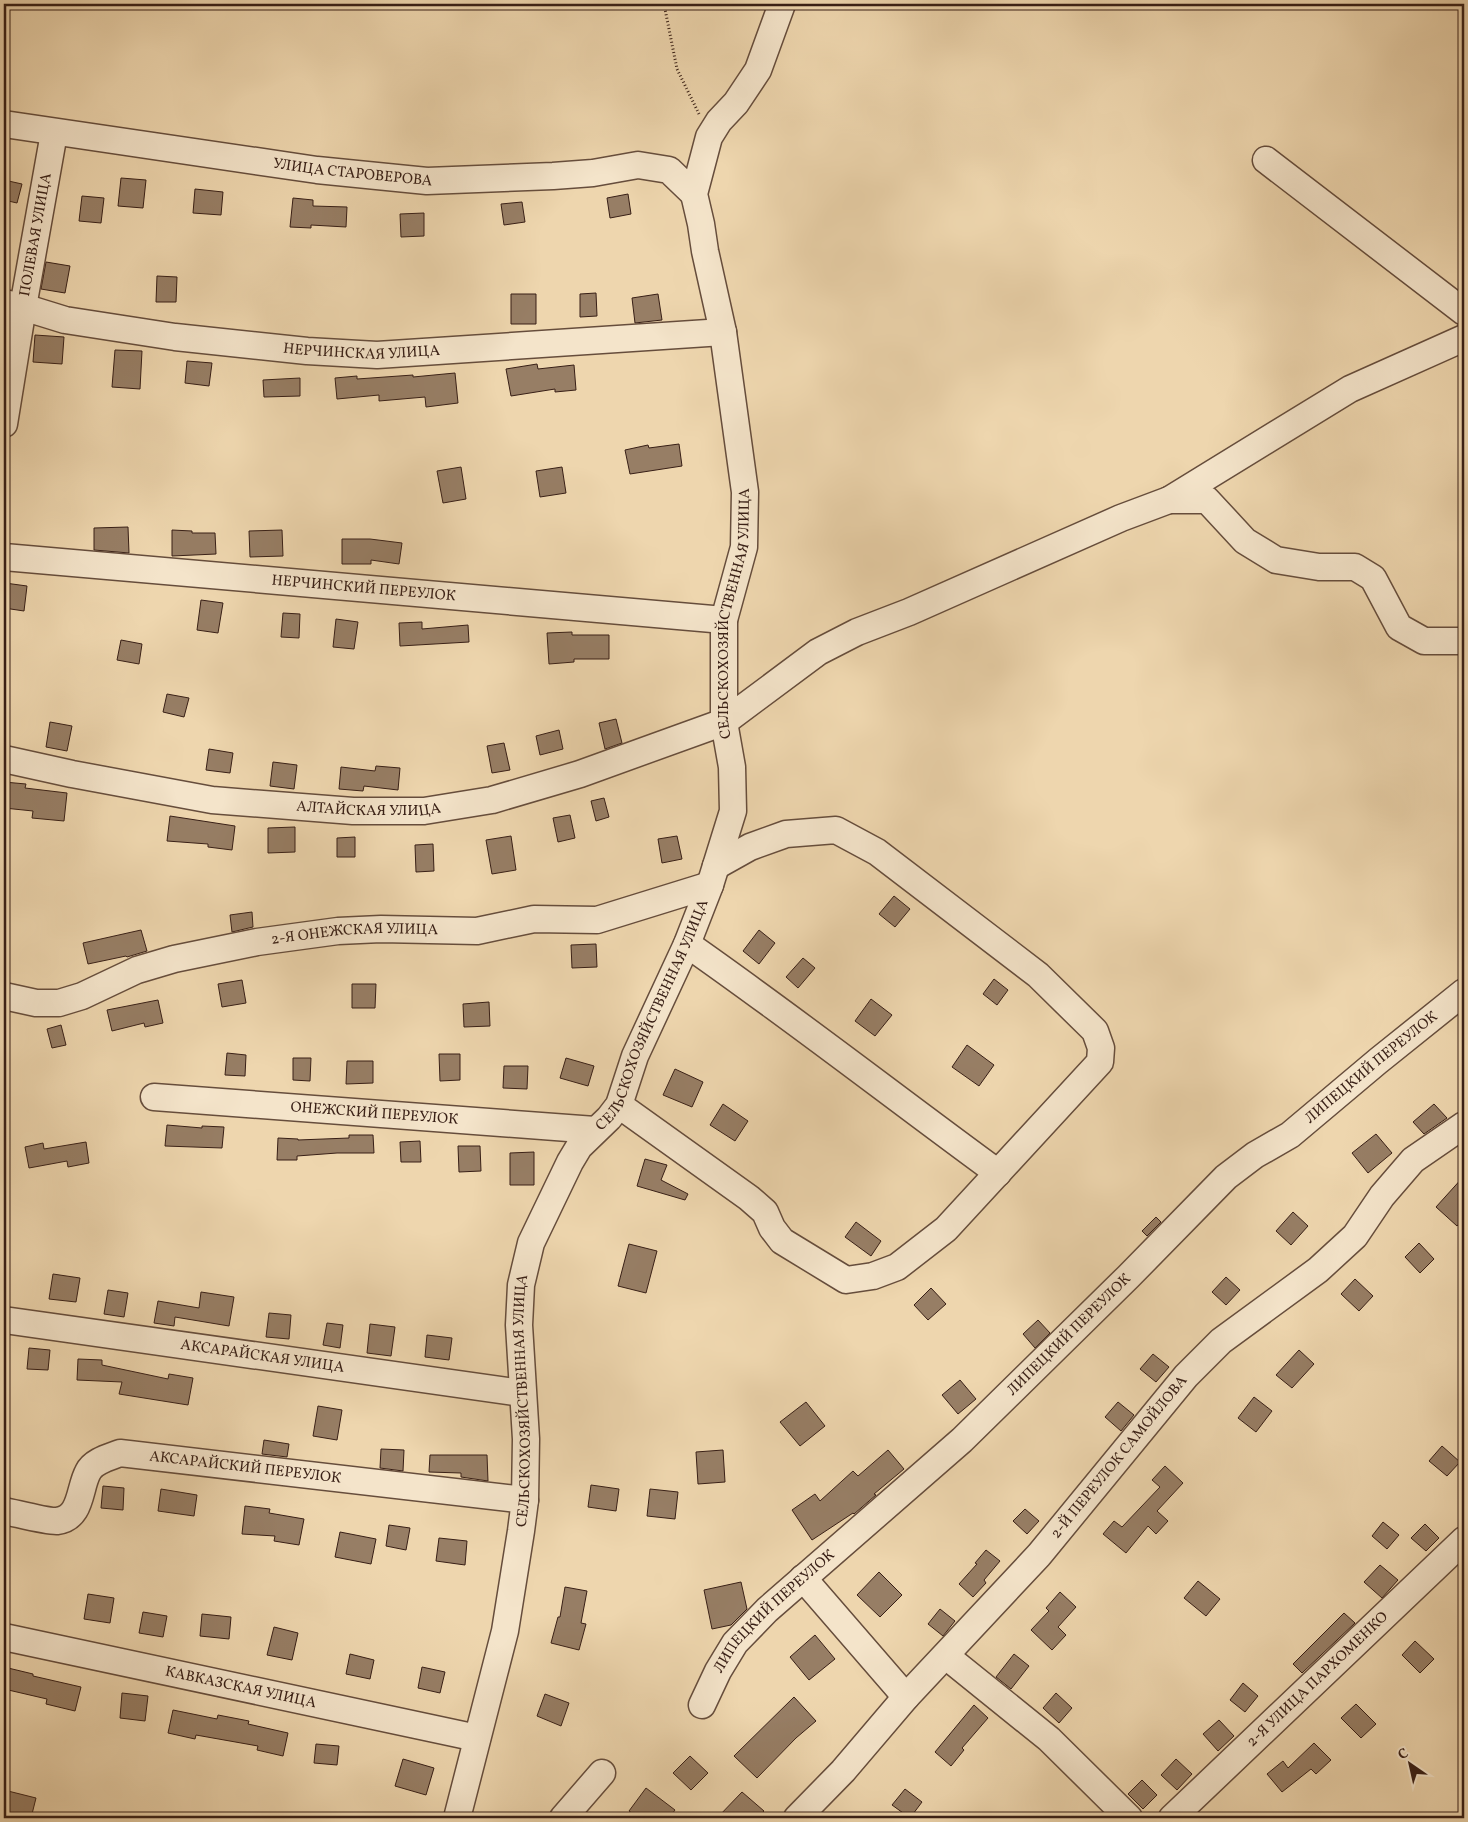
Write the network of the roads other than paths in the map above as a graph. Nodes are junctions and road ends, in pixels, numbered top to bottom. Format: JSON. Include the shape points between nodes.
{"nodes":[{"id":1,"x":782,"y":4,"type":"edge"},
{"id":2,"x":4,"y":124,"type":"edge"},
{"id":3,"x":54,"y":132,"type":"junction"},
{"id":4,"x":1266,"y":160,"type":"dead end"},
{"id":5,"x":694,"y":194,"type":"junction"},
{"id":6,"x":13,"y":305,"type":"edge"},
{"id":7,"x":1464,"y":312,"type":"edge"},
{"id":8,"x":723,"y":332,"type":"junction"},
{"id":9,"x":1464,"y":338,"type":"edge"},
{"id":10,"x":4,"y":424,"type":"edge"},
{"id":11,"x":1169,"y":500,"type":"junction"},
{"id":12,"x":4,"y":557,"type":"edge"},
{"id":13,"x":724,"y":620,"type":"junction"},
{"id":14,"x":1464,"y":641,"type":"edge"},
{"id":15,"x":724,"y":722,"type":"junction"},
{"id":16,"x":4,"y":759,"type":"edge"},
{"id":17,"x":713,"y":875,"type":"junction"},
{"id":18,"x":687,"y":944,"type":"junction"},
{"id":19,"x":1464,"y":992,"type":"edge"},
{"id":20,"x":4,"y":996,"type":"edge"},
{"id":21,"x":154,"y":1096,"type":"dead end"},
{"id":22,"x":619,"y":1104,"type":"junction"},
{"id":23,"x":1464,"y":1125,"type":"edge"},
{"id":24,"x":595,"y":1130,"type":"junction"},
{"id":25,"x":998,"y":1173,"type":"junction"},
{"id":26,"x":4,"y":1320,"type":"edge"},
{"id":27,"x":522,"y":1393,"type":"junction"},
{"id":28,"x":525,"y":1500,"type":"junction"},
{"id":29,"x":4,"y":1511,"type":"edge"},
{"id":30,"x":1464,"y":1540,"type":"edge"},
{"id":31,"x":803,"y":1578,"type":"junction"},
{"id":32,"x":4,"y":1637,"type":"edge"},
{"id":33,"x":946,"y":1656,"type":"junction"},
{"id":34,"x":906,"y":1697,"type":"junction"},
{"id":35,"x":702,"y":1705,"type":"dead end"},
{"id":36,"x":477,"y":1738,"type":"junction"},
{"id":37,"x":602,"y":1773,"type":"dead end"},
{"id":38,"x":1183,"y":1815,"type":"edge"},
{"id":39,"x":456,"y":1818,"type":"edge"},
{"id":40,"x":563,"y":1818,"type":"edge"},
{"id":41,"x":797,"y":1818,"type":"edge"},
{"id":42,"x":1129,"y":1818,"type":"edge"}],
"edges":[{"from":1,"to":5,"type":"street","via":[[758,70],[709,137]]},
{"from":2,"to":3,"type":"street","name":"УЛИЦА СТАРОВЕРОВА"},
{"from":3,"to":5,"type":"street","name":"УЛИЦА СТАРОВЕРОВА","via":[[316,170],[426,181],[553,176],[638,165],[669,170]]},
{"from":3,"to":6,"type":"street","name":"ПОЛЕВАЯ УЛИЦА"},
{"from":4,"to":7,"type":"street"},
{"from":5,"to":8,"type":"street","name":"СЕЛЬСКОХОЗЯЙСТВЕННАЯ УЛИЦА"},
{"from":6,"to":8,"type":"street","name":"НЕРЧИНСКАЯ УЛИЦА","via":[[65,320],[175,337],[307,352],[376,355]]},
{"from":6,"to":10,"type":"street","name":"ПОЛЕВАЯ УЛИЦА"},
{"from":8,"to":13,"type":"street","name":"СЕЛЬСКОХОЗЯЙСТВЕННАЯ УЛИЦА","via":[[745,492],[744,547]]},
{"from":9,"to":11,"type":"street","via":[[1350,389]]},
{"from":11,"to":14,"type":"street","via":[[1207,500],[1245,541],[1276,560],[1319,567],[1355,567],[1373,578],[1399,627],[1424,641]]},
{"from":11,"to":15,"type":"street","name":"АЛТАЙСКАЯ УЛИЦА","via":[[857,632],[818,652]]},
{"from":12,"to":13,"type":"street","name":"НЕРЧИНСКИЙ ПЕРЕУЛОК"},
{"from":13,"to":15,"type":"street","name":"СЕЛЬСКОХОЗЯЙСТВЕННАЯ УЛИЦА"},
{"from":15,"to":16,"type":"street","name":"АЛТАЙСКАЯ УЛИЦА","via":[[580,774],[492,800],[424,811],[353,811],[212,800]]},
{"from":15,"to":17,"type":"street","name":"СЕЛЬСКОХОЗЯЙСТВЕННАЯ УЛИЦА","via":[[732,767],[733,811]]},
{"from":17,"to":18,"type":"street","name":"СЕЛЬСКОХОЗЯЙСТВЕННАЯ УЛИЦА"},
{"from":17,"to":20,"type":"street","name":"2-Я ОНЕЖСКАЯ УЛИЦА","via":[[597,920],[534,919],[477,931],[381,929],[329,932],[257,942],[174,959],[137,970],[82,996],[59,1003],[36,1003]]},
{"from":17,"to":25,"type":"street","name":"2-Я ОНЕЖСКАЯ УЛИЦА","via":[[750,847],[786,834],[836,830],[877,852],[1038,975],[1095,1031],[1100,1062]]},
{"from":18,"to":22,"type":"street","name":"СЕЛЬСКОХОЗЯЙСТВЕННАЯ УЛИЦА","via":[[635,1056]]},
{"from":18,"to":25,"type":"street","via":[[822,1040]]},
{"from":19,"to":31,"type":"street","name":"ЛИПЕЦКИЙ ПЕРЕУЛОК","via":[[1290,1135],[1226,1177],[962,1440]]},
{"from":21,"to":24,"type":"street","name":"ОНЕЖСКИЙ ПЕРЕУЛОК"},
{"from":22,"to":24,"type":"street","name":"СЕЛЬСКОХОЗЯЙСТВЕННАЯ УЛИЦА"},
{"from":22,"to":25,"type":"street","via":[[749,1198],[765,1212],[782,1241],[846,1280],[874,1276],[897,1267],[946,1229]]},
{"from":23,"to":33,"type":"street","name":"2-Й ПЕРЕУЛОК САМОЙЛОВА","via":[[1413,1160],[1382,1196],[1355,1236],[1318,1270],[1221,1341],[1186,1376],[1039,1555]]},
{"from":24,"to":27,"type":"street","name":"СЕЛЬСКОХОЗЯЙСТВЕННАЯ УЛИЦА","via":[[570,1162],[531,1242],[521,1284]]},
{"from":26,"to":27,"type":"street","name":"АКСАРАЙСКАЯ УЛИЦА"},
{"from":27,"to":28,"type":"street","name":"СЕЛЬСКОХОЗЯЙСТВЕННАЯ УЛИЦА","via":[[526,1439]]},
{"from":28,"to":29,"type":"street","name":"АКСАРАЙСКИЙ ПЕРЕУЛОК","via":[[120,1453],[101,1460],[88,1470],[71,1515],[57,1521]]},
{"from":28,"to":36,"type":"street","name":"СЕЛЬСКОХОЗЯЙСТВЕННАЯ УЛИЦА","via":[[506,1631]]},
{"from":30,"to":38,"type":"street","name":"2-Я УЛИЦА ПАРХОМЕНКО"},
{"from":31,"to":34,"type":"street"},
{"from":31,"to":35,"type":"street","name":"ЛИПЕЦКИЙ ПЕРЕУЛОК","via":[[735,1643]]},
{"from":32,"to":36,"type":"street","name":"КАВКАЗСКАЯ УЛИЦА"},
{"from":33,"to":34,"type":"street","name":"2-Й ПЕРЕУЛОК САМОЙЛОВА"},
{"from":33,"to":42,"type":"street","via":[[1049,1740]]},
{"from":34,"to":41,"type":"street","name":"2-Й ПЕРЕУЛОК САМОЙЛОВА","via":[[843,1771]]},
{"from":36,"to":39,"type":"street","name":"СЕЛЬСКОХОЗЯЙСТВЕННАЯ УЛИЦА"},
{"from":37,"to":40,"type":"street"}]}
